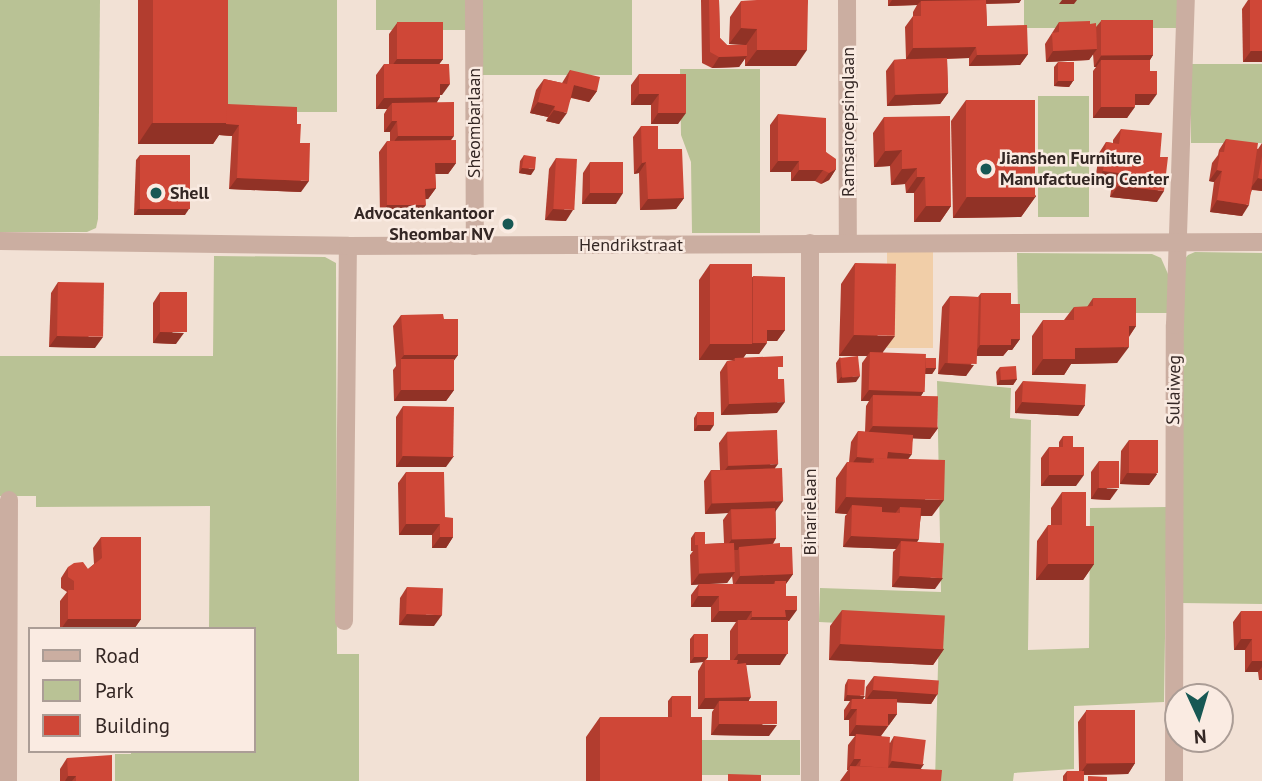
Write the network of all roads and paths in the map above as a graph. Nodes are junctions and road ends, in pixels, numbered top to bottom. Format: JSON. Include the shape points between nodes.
{"nodes":[{"id":1,"x":474,"y":0,"type":"edge"},
{"id":2,"x":848,"y":0,"type":"edge"},
{"id":3,"x":1186,"y":0,"type":"edge"},
{"id":4,"x":0,"y":241,"type":"edge"},
{"id":5,"x":1178,"y":242,"type":"junction"},
{"id":6,"x":1262,"y":242,"type":"edge"},
{"id":7,"x":810,"y":243,"type":"junction"},
{"id":8,"x":848,"y":243,"type":"junction"},
{"id":9,"x":348,"y":246,"type":"junction"},
{"id":10,"x":475,"y":246,"type":"junction"},
{"id":11,"x":9,"y":500,"type":"dead end"},
{"id":12,"x":344,"y":621,"type":"dead end"},
{"id":13,"x":8,"y":781,"type":"edge"},
{"id":14,"x":810,"y":781,"type":"edge"},
{"id":15,"x":1174,"y":781,"type":"edge"}],
"edges":[{"from":1,"to":10,"type":"street","name":"Sheombarlaan"},
{"from":2,"to":8,"type":"street","name":"Ramsaroepsinglaan"},
{"from":3,"to":5,"type":"street","name":"Sulaiweg"},
{"from":4,"to":9,"type":"street","name":"Hendrikstraat"},
{"from":5,"to":6,"type":"street","name":"Hendrikstraat"},
{"from":5,"to":8,"type":"street","name":"Hendrikstraat"},
{"from":5,"to":15,"type":"street","name":"Sulaiweg"},
{"from":7,"to":8,"type":"street","name":"Hendrikstraat"},
{"from":7,"to":10,"type":"street","name":"Hendrikstraat"},
{"from":7,"to":14,"type":"street","name":"Biharielaan"},
{"from":9,"to":10,"type":"street","name":"Hendrikstraat"},
{"from":9,"to":12,"type":"street"},
{"from":11,"to":13,"type":"street"}]}
